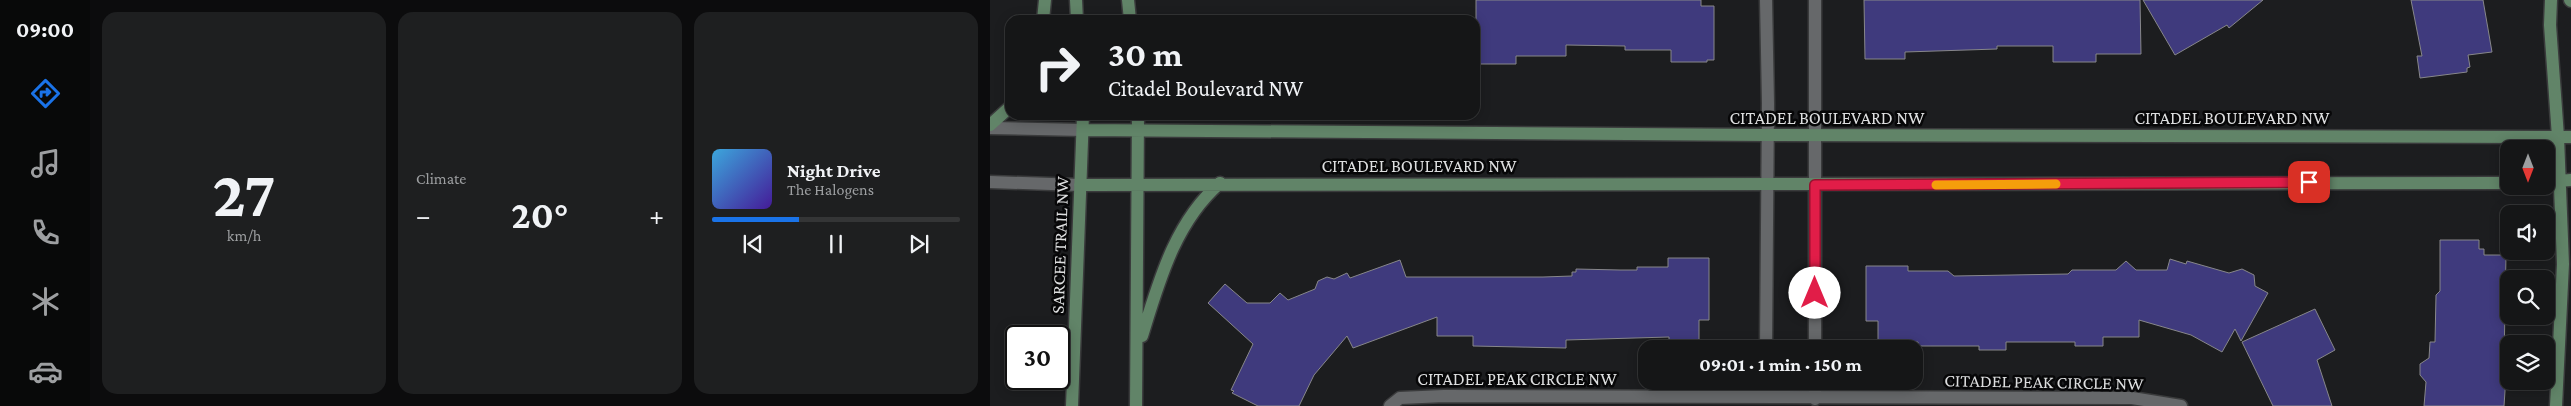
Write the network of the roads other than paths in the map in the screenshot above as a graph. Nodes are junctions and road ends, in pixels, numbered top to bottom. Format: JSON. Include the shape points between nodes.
{"nodes":[{"id":1,"x":1045,"y":0,"type":"edge"},
{"id":2,"x":1076,"y":0,"type":"edge"},
{"id":3,"x":1128,"y":0,"type":"edge"},
{"id":4,"x":1766,"y":0,"type":"edge"},
{"id":5,"x":1815,"y":0,"type":"edge"},
{"id":6,"x":2551,"y":0,"type":"edge"},
{"id":7,"x":1044,"y":15,"type":"edge"},
{"id":8,"x":1077,"y":15,"type":"edge"},
{"id":9,"x":1130,"y":15,"type":"edge"},
{"id":10,"x":1005,"y":112,"type":"edge"},
{"id":11,"x":1083,"y":120,"type":"edge"},
{"id":12,"x":1139,"y":120,"type":"edge"},
{"id":13,"x":990,"y":127,"type":"edge"},
{"id":14,"x":1083,"y":130,"type":"junction"},
{"id":15,"x":1140,"y":130,"type":"junction"},
{"id":16,"x":1767,"y":135,"type":"junction"},
{"id":17,"x":1816,"y":135,"type":"junction"},
{"id":18,"x":2565,"y":137,"type":"edge"},
{"id":19,"x":2565,"y":181,"type":"edge"},
{"id":20,"x":990,"y":182,"type":"edge"},
{"id":21,"x":1220,"y":183,"type":"junction"},
{"id":22,"x":2500,"y":183,"type":"edge"},
{"id":23,"x":1139,"y":184,"type":"junction"},
{"id":24,"x":1766,"y":184,"type":"junction"},
{"id":25,"x":1080,"y":185,"type":"junction"},
{"id":26,"x":1815,"y":185,"type":"junction"},
{"id":27,"x":1766,"y":340,"type":"edge"},
{"id":28,"x":1815,"y":340,"type":"edge"},
{"id":29,"x":1138,"y":350,"type":"junction"},
{"id":30,"x":1766,"y":390,"type":"edge"},
{"id":31,"x":1815,"y":390,"type":"edge"},
{"id":32,"x":1766,"y":397,"type":"junction"},
{"id":33,"x":1815,"y":399,"type":"junction"},
{"id":34,"x":1072,"y":406,"type":"edge"},
{"id":35,"x":1136,"y":406,"type":"edge"},
{"id":36,"x":1390,"y":406,"type":"edge"},
{"id":37,"x":2181,"y":406,"type":"edge"},
{"id":38,"x":2556,"y":406,"type":"edge"}],
"edges":[{"from":1,"to":7,"type":"street"},
{"from":2,"to":8,"type":"street"},
{"from":3,"to":9,"type":"street"},
{"from":4,"to":16,"type":"street"},
{"from":5,"to":17,"type":"street"},
{"from":6,"to":18,"type":"street","via":[[2550,25]]},
{"from":10,"to":13,"type":"street"},
{"from":11,"to":14,"type":"street","name":"SARCEE TRAIL NW"},
{"from":12,"to":15,"type":"street"},
{"from":13,"to":14,"type":"street"},
{"from":14,"to":15,"type":"street","name":"CITADEL BOULEVARD NW"},
{"from":14,"to":25,"type":"street","name":"SARCEE TRAIL NW"},
{"from":15,"to":16,"type":"street","name":"CITADEL BOULEVARD NW"},
{"from":15,"to":23,"type":"street"},
{"from":16,"to":17,"type":"street","name":"CITADEL BOULEVARD NW"},
{"from":16,"to":24,"type":"street"},
{"from":17,"to":18,"type":"street","name":"CITADEL BOULEVARD NW"},
{"from":17,"to":26,"type":"street"},
{"from":18,"to":19,"type":"street"},
{"from":19,"to":38,"type":"street"},
{"from":20,"to":25,"type":"street"},
{"from":21,"to":23,"type":"street","name":"CITADEL BOULEVARD NW"},
{"from":21,"to":24,"type":"street","name":"CITADEL BOULEVARD NW"},
{"from":21,"to":29,"type":"street","via":[[1203,198],[1164,264]]},
{"from":22,"to":26,"type":"street","name":"CITADEL BOULEVARD NW"},
{"from":23,"to":25,"type":"street","name":"CITADEL BOULEVARD NW"},
{"from":23,"to":29,"type":"street"},
{"from":24,"to":26,"type":"street","name":"CITADEL BOULEVARD NW"},
{"from":24,"to":27,"type":"street"},
{"from":25,"to":34,"type":"street","name":"SARCEE TRAIL NW"},
{"from":26,"to":28,"type":"street"},
{"from":29,"to":35,"type":"street"},
{"from":30,"to":32,"type":"street"},
{"from":31,"to":33,"type":"street"},
{"from":32,"to":33,"type":"street","name":"CITADEL PEAK CIRCLE NW"},
{"from":32,"to":36,"type":"street","name":"CITADEL PEAK CIRCLE NW","via":[[1444,396],[1400,398]]},
{"from":33,"to":37,"type":"street","name":"CITADEL PEAK CIRCLE NW","via":[[2132,398]]}]}
